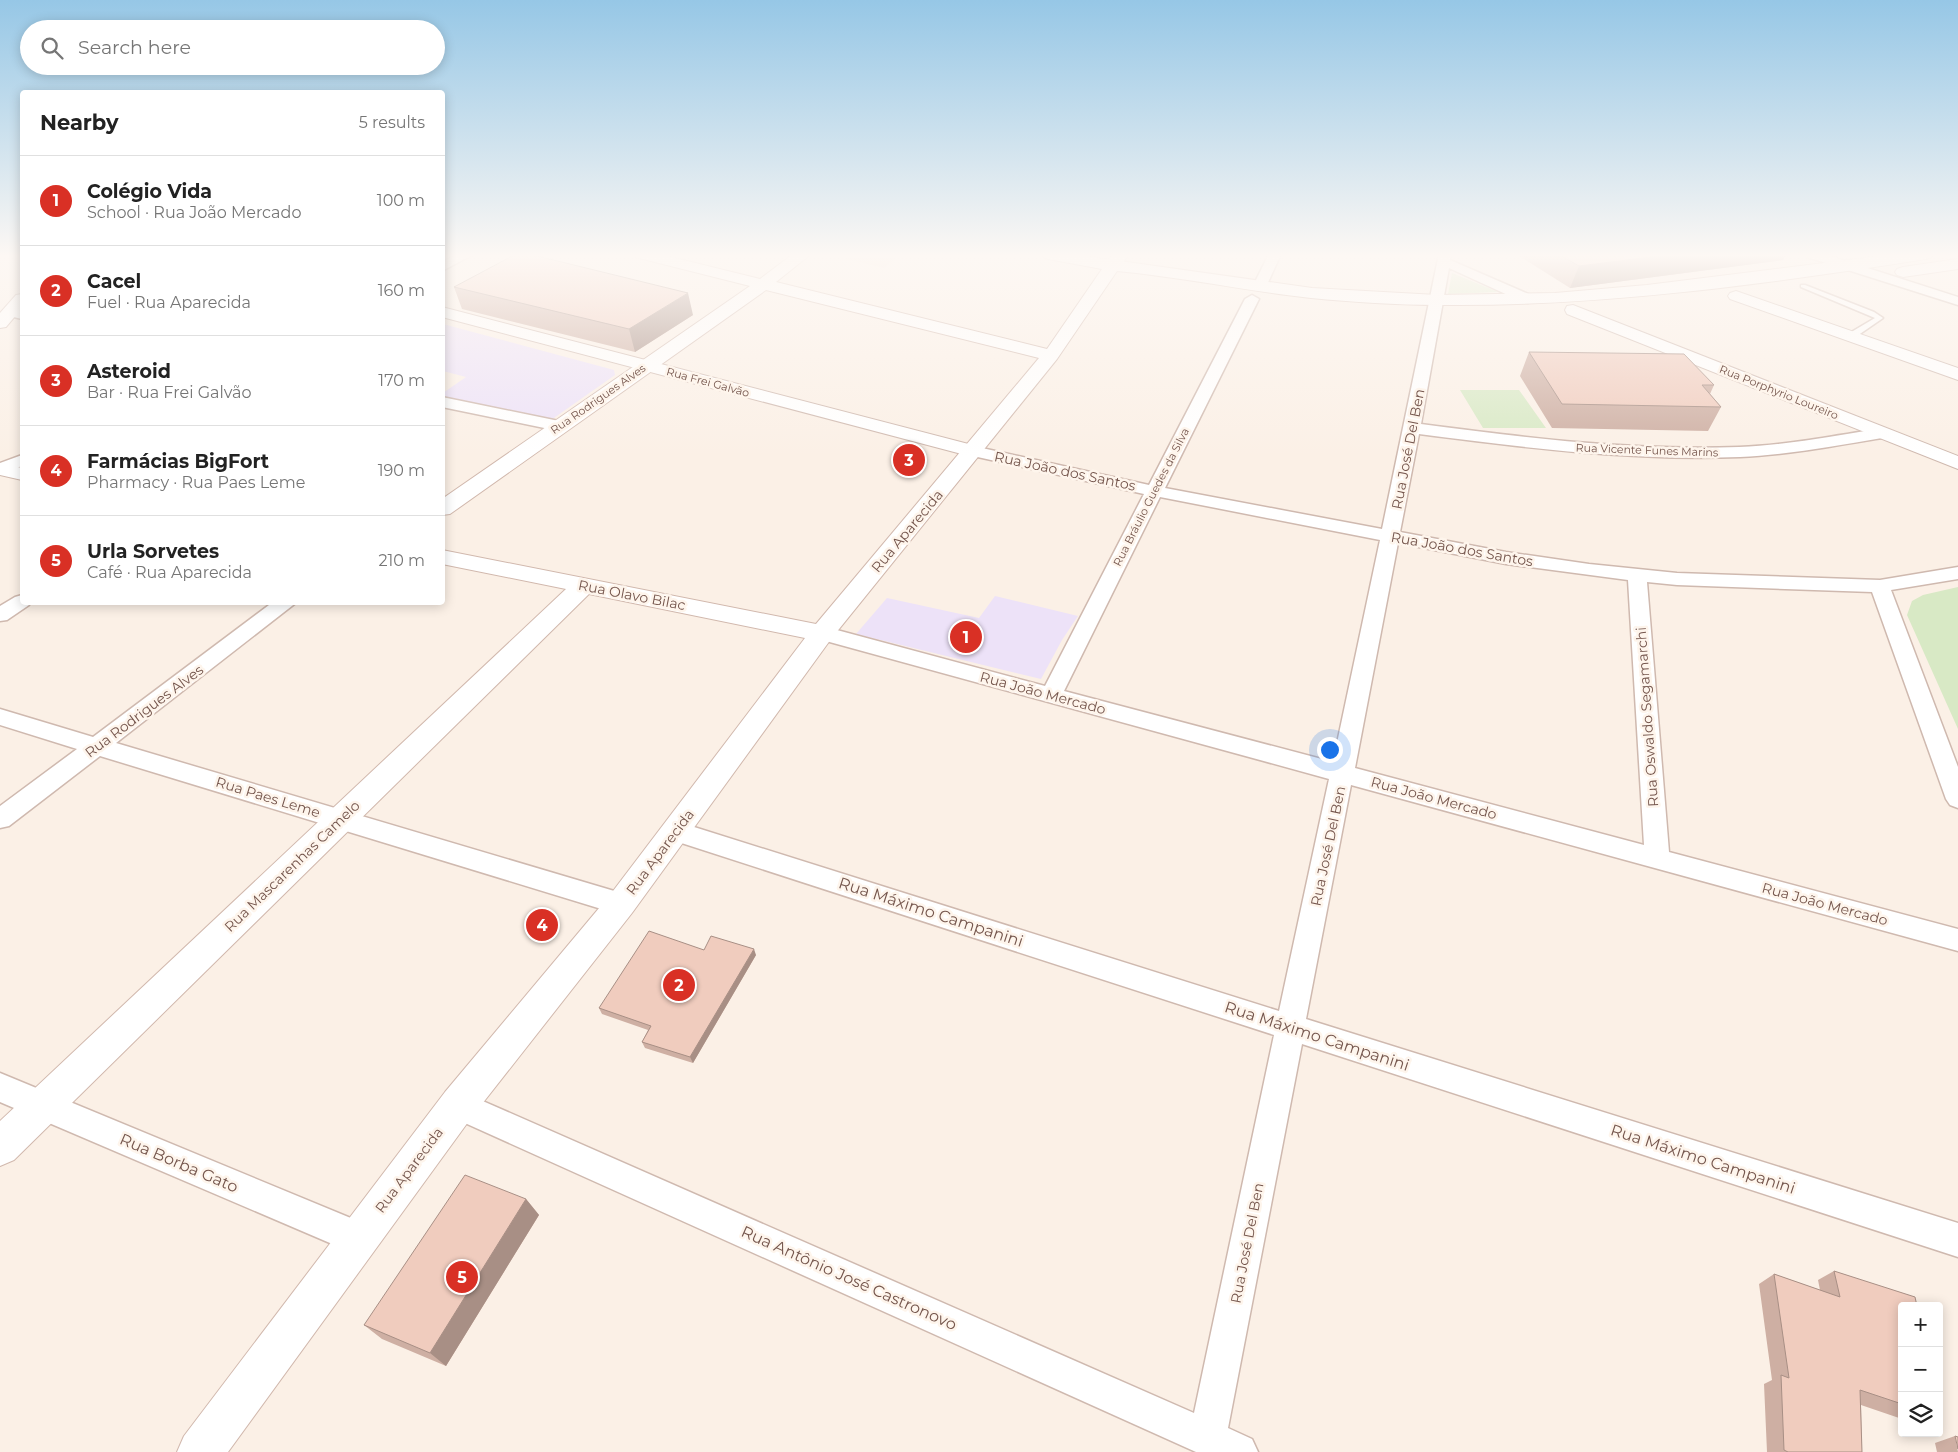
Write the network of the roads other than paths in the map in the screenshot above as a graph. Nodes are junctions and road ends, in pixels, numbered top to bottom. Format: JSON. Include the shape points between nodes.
{"nodes":[{"id":1,"x":479,"y":322,"type":"edge"},
{"id":2,"x":708,"y":322,"type":"edge"},
{"id":3,"x":916,"y":322,"type":"edge"},
{"id":4,"x":1075,"y":322,"type":"edge"},
{"id":5,"x":1241,"y":322,"type":"edge"},
{"id":6,"x":1432,"y":322,"type":"edge"},
{"id":7,"x":1603,"y":322,"type":"edge"},
{"id":8,"x":1810,"y":322,"type":"edge"},
{"id":9,"x":1874,"y":322,"type":"edge"},
{"id":10,"x":1851,"y":336,"type":"junction"},
{"id":11,"x":1051,"y":355,"type":"junction"},
{"id":12,"x":645,"y":365,"type":"junction"},
{"id":13,"x":1958,"y":374,"type":"edge"},
{"id":14,"x":445,"y":403,"type":"edge"},
{"id":15,"x":559,"y":426,"type":"junction"},
{"id":16,"x":1412,"y":428,"type":"junction"},
{"id":17,"x":1882,"y":433,"type":"junction"},
{"id":18,"x":973,"y":451,"type":"junction"},
{"id":19,"x":20,"y":461,"type":"edge"},
{"id":20,"x":1958,"y":463,"type":"edge"},
{"id":21,"x":0,"y":469,"type":"edge"},
{"id":22,"x":20,"y":474,"type":"edge"},
{"id":23,"x":1154,"y":491,"type":"junction"},
{"id":24,"x":445,"y":507,"type":"edge"},
{"id":25,"x":1390,"y":536,"type":"junction"},
{"id":26,"x":445,"y":559,"type":"edge"},
{"id":27,"x":1958,"y":573,"type":"edge"},
{"id":28,"x":1637,"y":575,"type":"junction"},
{"id":29,"x":584,"y":586,"type":"junction"},
{"id":30,"x":1880,"y":586,"type":"junction"},
{"id":31,"x":20,"y":602,"type":"edge"},
{"id":32,"x":283,"y":605,"type":"edge"},
{"id":33,"x":0,"y":615,"type":"edge"},
{"id":34,"x":822,"y":633,"type":"junction"},
{"id":35,"x":1051,"y":695,"type":"junction"},
{"id":36,"x":0,"y":717,"type":"edge"},
{"id":37,"x":97,"y":746,"type":"junction"},
{"id":38,"x":1342,"y":774,"type":"junction"},
{"id":39,"x":1958,"y":800,"type":"edge"},
{"id":40,"x":341,"y":819,"type":"junction"},
{"id":41,"x":0,"y":820,"type":"edge"},
{"id":42,"x":676,"y":831,"type":"junction"},
{"id":43,"x":1656,"y":859,"type":"junction"},
{"id":44,"x":621,"y":904,"type":"junction"},
{"id":45,"x":1958,"y":940,"type":"edge"},
{"id":46,"x":1291,"y":1027,"type":"junction"},
{"id":47,"x":0,"y":1087,"type":"edge"},
{"id":48,"x":43,"y":1105,"type":"junction"},
{"id":49,"x":458,"y":1105,"type":"junction"},
{"id":50,"x":0,"y":1147,"type":"edge"},
{"id":51,"x":358,"y":1238,"type":"junction"},
{"id":52,"x":1958,"y":1240,"type":"edge"},
{"id":53,"x":1207,"y":1438,"type":"junction"},
{"id":54,"x":200,"y":1452,"type":"edge"},
{"id":55,"x":1239,"y":1452,"type":"edge"}],
"edges":[{"from":1,"to":12,"type":"main road","name":"Rua Frei Galvão"},
{"from":2,"to":12,"type":"main road","name":"Rua Rodrigues Alves"},
{"from":3,"to":11,"type":"main road"},
{"from":4,"to":11,"type":"main road","name":"Rua Aparecida"},
{"from":5,"to":23,"type":"street","name":"Rua Bráulio Guedes da Silva"},
{"from":6,"to":16,"type":"street","name":"Rua José Del Ben"},
{"from":7,"to":17,"type":"main road","name":"Rua Porphyrio Loureiro"},
{"from":8,"to":10,"type":"main road"},
{"from":9,"to":10,"type":"lane"},
{"from":10,"to":13,"type":"main road"},
{"from":11,"to":18,"type":"main road","name":"Rua Aparecida"},
{"from":12,"to":15,"type":"main road","name":"Rua Rodrigues Alves"},
{"from":12,"to":18,"type":"main road","name":"Rua Frei Galvão"},
{"from":14,"to":15,"type":"street"},
{"from":15,"to":24,"type":"main road","name":"Rua Rodrigues Alves"},
{"from":16,"to":17,"type":"street","name":"Rua Vicente Funes Marins","via":[[1550,446],[1643,452],[1740,452],[1804,446]]},
{"from":16,"to":25,"type":"street","name":"Rua José Del Ben"},
{"from":17,"to":20,"type":"main road","name":"Rua Porphyrio Loureiro"},
{"from":18,"to":23,"type":"street","name":"Rua João dos Santos"},
{"from":18,"to":34,"type":"main road","name":"Rua Aparecida"},
{"from":19,"to":21,"type":"street"},
{"from":21,"to":22,"type":"main road"},
{"from":23,"to":25,"type":"street","name":"Rua João dos Santos"},
{"from":23,"to":35,"type":"street","name":"Rua Bráulio Guedes da Silva"},
{"from":25,"to":28,"type":"street","name":"Rua João dos Santos","via":[[1506,558]]},
{"from":25,"to":38,"type":"street","name":"Rua José Del Ben"},
{"from":26,"to":29,"type":"main road","name":"Rua Olavo Bilac"},
{"from":27,"to":30,"type":"street","name":"Rua João dos Santos"},
{"from":28,"to":30,"type":"street","name":"Rua João dos Santos"},
{"from":28,"to":43,"type":"street","name":"Rua Oswaldo Segamarchi"},
{"from":29,"to":34,"type":"main road","name":"Rua Olavo Bilac"},
{"from":29,"to":40,"type":"main road","name":"Rua Mascarenhas Camelo"},
{"from":30,"to":39,"type":"street"},
{"from":31,"to":33,"type":"street"},
{"from":32,"to":37,"type":"street","name":"Rua Rodrigues Alves"},
{"from":34,"to":35,"type":"street","name":"Rua João Mercado"},
{"from":34,"to":42,"type":"main road","name":"Rua Aparecida"},
{"from":35,"to":38,"type":"street","name":"Rua João Mercado"},
{"from":36,"to":37,"type":"street","name":"Rua Paes Leme"},
{"from":37,"to":40,"type":"street","name":"Rua Paes Leme"},
{"from":37,"to":41,"type":"street","name":"Rua Rodrigues Alves"},
{"from":38,"to":43,"type":"street","name":"Rua João Mercado"},
{"from":38,"to":46,"type":"street","name":"Rua José Del Ben"},
{"from":40,"to":44,"type":"street","name":"Rua Paes Leme"},
{"from":40,"to":48,"type":"main road","name":"Rua Mascarenhas Camelo"},
{"from":42,"to":44,"type":"main road","name":"Rua Aparecida"},
{"from":42,"to":46,"type":"street","name":"Rua Máximo Campanini"},
{"from":43,"to":45,"type":"street","name":"Rua João Mercado"},
{"from":44,"to":49,"type":"main road","name":"Rua Aparecida"},
{"from":46,"to":52,"type":"street","name":"Rua Máximo Campanini"},
{"from":46,"to":53,"type":"street","name":"Rua José Del Ben"},
{"from":47,"to":48,"type":"street","name":"Rua Borba Gato"},
{"from":48,"to":50,"type":"main road","name":"Rua Mascarenhas Camelo"},
{"from":48,"to":51,"type":"street","name":"Rua Borba Gato"},
{"from":49,"to":51,"type":"main road","name":"Rua Aparecida"},
{"from":49,"to":53,"type":"street","name":"Rua Antônio José Castronovo"},
{"from":51,"to":54,"type":"main road","name":"Rua Aparecida"},
{"from":53,"to":55,"type":"street","name":"Rua Antônio José Castronovo"}]}
